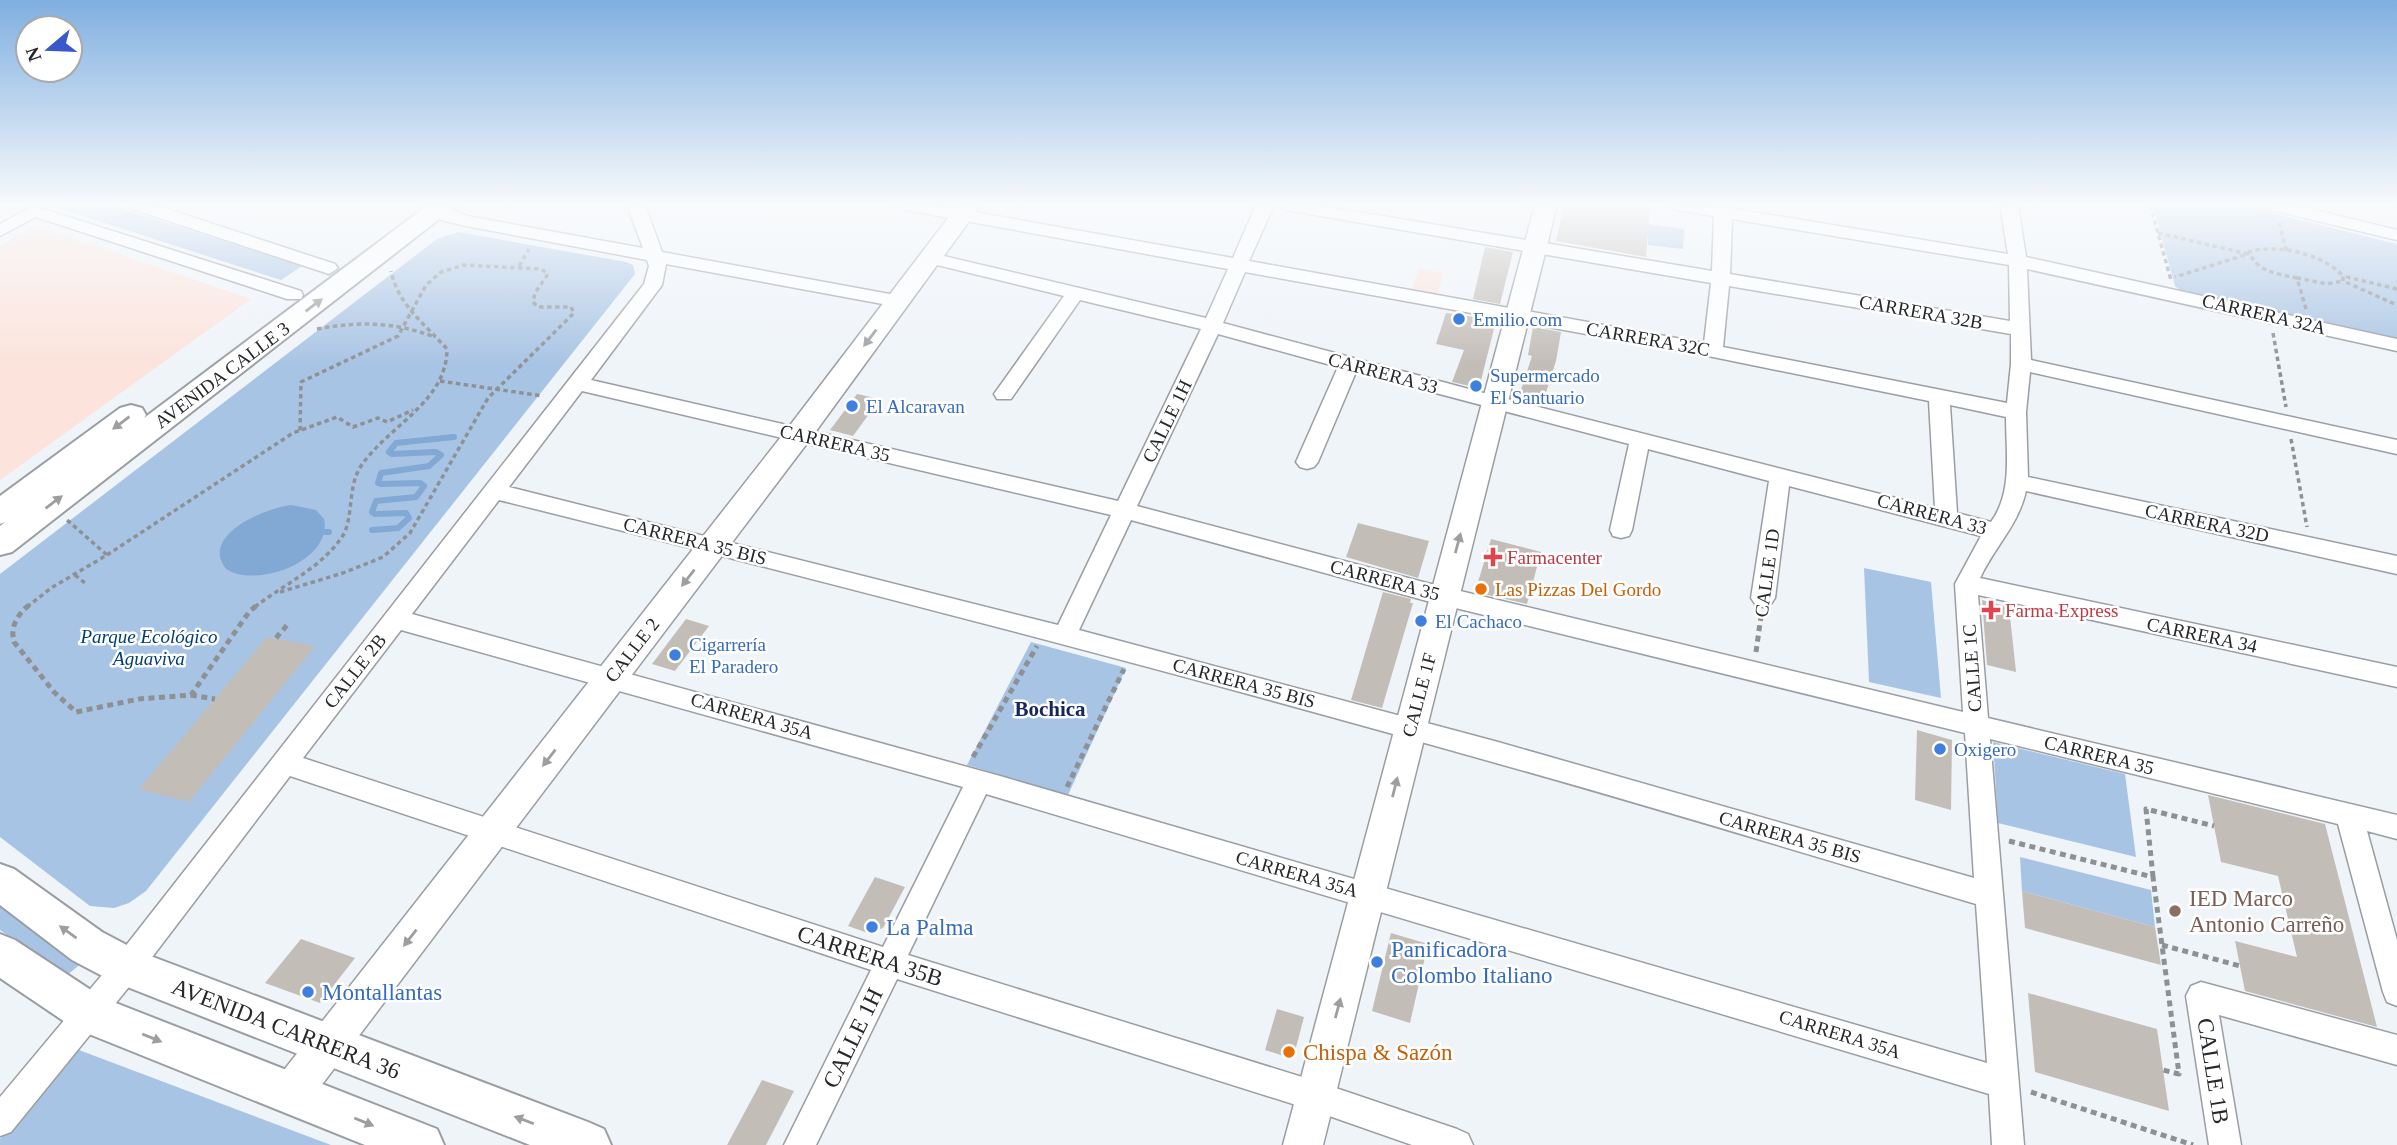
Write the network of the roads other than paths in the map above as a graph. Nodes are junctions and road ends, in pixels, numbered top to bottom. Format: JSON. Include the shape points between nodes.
{"nodes":[{"id":1,"x":181,"y":258,"type":"edge"},
{"id":2,"x":300,"y":258,"type":"edge"},
{"id":3,"x":344,"y":258,"type":"edge"},
{"id":4,"x":359,"y":258,"type":"edge"},
{"id":5,"x":656,"y":258,"type":"edge"},
{"id":6,"x":669,"y":258,"type":"edge"},
{"id":7,"x":931,"y":258,"type":"edge"},
{"id":8,"x":933,"y":258,"type":"edge"},
{"id":9,"x":1206,"y":258,"type":"edge"},
{"id":10,"x":1241,"y":258,"type":"edge"},
{"id":11,"x":1532,"y":258,"type":"edge"},
{"id":12,"x":1604,"y":258,"type":"edge"},
{"id":13,"x":1722,"y":258,"type":"edge"},
{"id":14,"x":2003,"y":258,"type":"edge"},
{"id":15,"x":2018,"y":261,"type":"junction"},
{"id":16,"x":1238,"y":265,"type":"junction"},
{"id":17,"x":329,"y":268,"type":"junction"},
{"id":18,"x":1721,"y":278,"type":"junction"},
{"id":19,"x":1076,"y":292,"type":"junction"},
{"id":20,"x":294,"y":295,"type":"junction"},
{"id":21,"x":899,"y":300,"type":"junction"},
{"id":22,"x":1517,"y":316,"type":"junction"},
{"id":23,"x":1212,"y":326,"type":"junction"},
{"id":24,"x":2019,"y":329,"type":"junction"},
{"id":25,"x":2397,"y":345,"type":"edge"},
{"id":26,"x":1713,"y":351,"type":"junction"},
{"id":27,"x":224,"y":360,"type":"junction"},
{"id":28,"x":2021,"y":364,"type":"junction"},
{"id":29,"x":1349,"y":365,"type":"junction"},
{"id":30,"x":577,"y":383,"type":"junction"},
{"id":31,"x":1003,"y":394,"type":"dead end"},
{"id":32,"x":1939,"y":395,"type":"junction"},
{"id":33,"x":1494,"y":403,"type":"junction"},
{"id":34,"x":2016,"y":411,"type":"junction"},
{"id":35,"x":798,"y":435,"type":"junction"},
{"id":36,"x":1640,"y":440,"type":"junction"},
{"id":37,"x":2397,"y":447,"type":"edge"},
{"id":38,"x":1307,"y":462,"type":"dead end"},
{"id":39,"x":1780,"y":476,"type":"junction"},
{"id":40,"x":2017,"y":482,"type":"junction"},
{"id":41,"x":494,"y":491,"type":"junction"},
{"id":42,"x":1124,"y":510,"type":"junction"},
{"id":43,"x":0,"y":512,"type":"edge"},
{"id":44,"x":1945,"y":517,"type":"junction"},
{"id":45,"x":1621,"y":530,"type":"dead end"},
{"id":46,"x":1998,"y":532,"type":"junction"},
{"id":47,"x":0,"y":543,"type":"edge"},
{"id":48,"x":713,"y":544,"type":"junction"},
{"id":49,"x":2397,"y":565,"type":"edge"},
{"id":50,"x":1966,"y":584,"type":"junction"},
{"id":51,"x":1444,"y":596,"type":"junction"},
{"id":52,"x":1763,"y":598,"type":"road end"},
{"id":53,"x":395,"y":619,"type":"junction"},
{"id":54,"x":1055,"y":633,"type":"junction"},
{"id":55,"x":612,"y":676,"type":"junction"},
{"id":56,"x":2397,"y":677,"type":"edge"},
{"id":57,"x":1977,"y":725,"type":"junction"},
{"id":58,"x":1410,"y":728,"type":"junction"},
{"id":59,"x":284,"y":763,"type":"junction"},
{"id":60,"x":971,"y":778,"type":"junction"},
{"id":61,"x":2349,"y":815,"type":"junction"},
{"id":62,"x":2397,"y":827,"type":"edge"},
{"id":63,"x":492,"y":831,"type":"junction"},
{"id":64,"x":0,"y":882,"type":"edge"},
{"id":65,"x":1368,"y":894,"type":"junction"},
{"id":66,"x":1989,"y":895,"type":"junction"},
{"id":67,"x":0,"y":954,"type":"edge"},
{"id":68,"x":890,"y":963,"type":"junction"},
{"id":69,"x":127,"y":967,"type":"junction"},
{"id":70,"x":2397,"y":992,"type":"edge"},
{"id":71,"x":89,"y":1013,"type":"junction"},
{"id":72,"x":328,"y":1045,"type":"junction"},
{"id":73,"x":2397,"y":1050,"type":"edge"},
{"id":74,"x":2003,"y":1083,"type":"junction"},
{"id":75,"x":290,"y":1093,"type":"junction"},
{"id":76,"x":1315,"y":1096,"type":"junction"},
{"id":77,"x":0,"y":1121,"type":"edge"},
{"id":78,"x":421,"y":1145,"type":"edge"},
{"id":79,"x":588,"y":1145,"type":"edge"},
{"id":80,"x":800,"y":1145,"type":"edge"},
{"id":81,"x":1303,"y":1145,"type":"edge"},
{"id":82,"x":1457,"y":1145,"type":"edge"},
{"id":83,"x":2008,"y":1145,"type":"edge"},
{"id":84,"x":2225,"y":1145,"type":"edge"}],
"edges":[{"from":1,"to":20,"type":"street"},
{"from":2,"to":17,"type":"street"},
{"from":3,"to":17,"type":"main road","name":"AVENIDA CALLE 3"},
{"from":27,"to":4,"type":"main road","name":"AVENIDA CALLE 3","one_way":true},
{"from":5,"to":30,"type":"street","name":"CALLE 2B","via":[[653,285]]},
{"from":6,"to":21,"type":"street"},
{"from":7,"to":21,"type":"street","name":"CALLE 2"},
{"from":8,"to":19,"type":"street","name":"CARRERA 33"},
{"from":9,"to":16,"type":"street","name":"CARRERA 32C"},
{"from":10,"to":16,"type":"street","name":"CALLE 1H"},
{"from":11,"to":22,"type":"street","name":"CALLE 1F"},
{"from":12,"to":18,"type":"street","name":"CARRERA 32B"},
{"from":13,"to":18,"type":"street"},
{"from":14,"to":15,"type":"street","name":"CARRERA 32A"},
{"from":15,"to":24,"type":"street","name":"CALLE 1C"},
{"from":15,"to":25,"type":"street","name":"CARRERA 32A"},
{"from":16,"to":22,"type":"street","name":"CARRERA 32C"},
{"from":16,"to":23,"type":"street","name":"CALLE 1H"},
{"from":17,"to":20,"type":"main road","name":"AVENIDA CALLE 3"},
{"from":18,"to":24,"type":"street","name":"CARRERA 32B"},
{"from":18,"to":26,"type":"street"},
{"from":19,"to":23,"type":"street","name":"CARRERA 33"},
{"from":19,"to":31,"type":"street"},
{"from":20,"to":27,"type":"main road","name":"AVENIDA CALLE 3"},
{"from":21,"to":35,"type":"street","name":"CALLE 2","one_way":true},
{"from":22,"to":26,"type":"street","name":"CARRERA 32C"},
{"from":22,"to":33,"type":"street","name":"CALLE 1F"},
{"from":23,"to":29,"type":"street","name":"CARRERA 33"},
{"from":23,"to":42,"type":"street","name":"CALLE 1H"},
{"from":24,"to":28,"type":"street","name":"CALLE 1C"},
{"from":26,"to":32,"type":"street","name":"CARRERA 32C"},
{"from":27,"to":43,"type":"main road","name":"AVENIDA CALLE 3","one_way":true},
{"from":47,"to":27,"type":"main road","name":"AVENIDA CALLE 3","one_way":true},
{"from":28,"to":34,"type":"street","name":"CALLE 1C"},
{"from":28,"to":37,"type":"street"},
{"from":29,"to":33,"type":"street","name":"CARRERA 33"},
{"from":29,"to":38,"type":"street"},
{"from":30,"to":35,"type":"street","name":"CARRERA 35"},
{"from":30,"to":41,"type":"street","name":"CALLE 2B"},
{"from":32,"to":34,"type":"street","name":"CARRERA 32C"},
{"from":32,"to":44,"type":"street"},
{"from":33,"to":36,"type":"street","name":"CARRERA 33"},
{"from":51,"to":33,"type":"street","name":"CALLE 1F","one_way":true},
{"from":34,"to":40,"type":"street","name":"CALLE 1C"},
{"from":35,"to":42,"type":"street","name":"CARRERA 35"},
{"from":35,"to":48,"type":"street","name":"CALLE 2"},
{"from":36,"to":39,"type":"street","name":"CARRERA 33"},
{"from":36,"to":45,"type":"street"},
{"from":39,"to":44,"type":"street","name":"CARRERA 33"},
{"from":39,"to":52,"type":"street","name":"CALLE 1D"},
{"from":40,"to":46,"type":"street","name":"CALLE 1C","via":[[2010,512]]},
{"from":40,"to":49,"type":"street","name":"CARRERA 32D"},
{"from":41,"to":48,"type":"street","name":"CARRERA 35 BIS"},
{"from":41,"to":53,"type":"street","name":"CALLE 2B"},
{"from":42,"to":51,"type":"street","name":"CARRERA 35"},
{"from":42,"to":54,"type":"street","name":"CALLE 1H"},
{"from":44,"to":46,"type":"street","name":"CARRERA 33"},
{"from":46,"to":50,"type":"street","name":"CALLE 1C","via":[[1981,552]]},
{"from":48,"to":54,"type":"street","name":"CARRERA 35 BIS"},
{"from":48,"to":55,"type":"street","name":"CALLE 2","one_way":true},
{"from":50,"to":56,"type":"street","name":"CARRERA 34"},
{"from":50,"to":57,"type":"street","name":"CALLE 1C"},
{"from":51,"to":57,"type":"street","name":"CARRERA 35"},
{"from":51,"to":58,"type":"street","name":"CALLE 1F"},
{"from":53,"to":55,"type":"street","name":"CARRERA 35A"},
{"from":53,"to":59,"type":"street","name":"CALLE 2B"},
{"from":54,"to":58,"type":"street","name":"CARRERA 35 BIS"},
{"from":55,"to":60,"type":"street","name":"CARRERA 35A"},
{"from":55,"to":63,"type":"street","name":"CALLE 2","one_way":true},
{"from":57,"to":61,"type":"street","name":"CARRERA 35"},
{"from":57,"to":66,"type":"street","name":"CALLE 1C"},
{"from":65,"to":58,"type":"street","name":"CALLE 1F","one_way":true},
{"from":58,"to":66,"type":"street","name":"CARRERA 35 BIS"},
{"from":59,"to":63,"type":"street","name":"CARRERA 35B"},
{"from":59,"to":69,"type":"street","name":"CALLE 2B"},
{"from":60,"to":65,"type":"street","name":"CARRERA 35A"},
{"from":60,"to":68,"type":"street","name":"CALLE 1H"},
{"from":61,"to":62,"type":"street","name":"CARRERA 35"},
{"from":61,"to":70,"type":"street"},
{"from":63,"to":68,"type":"street","name":"CARRERA 35B"},
{"from":63,"to":72,"type":"street","name":"CALLE 2","one_way":true},
{"from":69,"to":64,"type":"main road","name":"AVENIDA CARRERA 36","one_way":true,"via":[[87,946]]},
{"from":65,"to":74,"type":"street","name":"CARRERA 35A"},
{"from":76,"to":65,"type":"street","name":"CALLE 1F","one_way":true},
{"from":66,"to":74,"type":"street","name":"CALLE 1C"},
{"from":67,"to":71,"type":"main road"},
{"from":68,"to":76,"type":"street","name":"CARRERA 35B"},
{"from":68,"to":80,"type":"street","name":"CALLE 1H"},
{"from":69,"to":71,"type":"street","name":"CALLE 2B"},
{"from":69,"to":72,"type":"main road","name":"AVENIDA CARRERA 36"},
{"from":71,"to":75,"type":"main road","one_way":true},
{"from":71,"to":77,"type":"street","name":"CALLE 2B"},
{"from":72,"to":75,"type":"street","name":"CALLE 2"},
{"from":79,"to":72,"type":"main road","name":"AVENIDA CARRERA 36","one_way":true},
{"from":73,"to":84,"type":"street","name":"CALLE 1B","via":[[2201,996]]},
{"from":74,"to":83,"type":"street","name":"CALLE 1C"},
{"from":75,"to":78,"type":"main road","one_way":true},
{"from":76,"to":81,"type":"street","name":"CALLE 1F"},
{"from":76,"to":82,"type":"street","name":"CARRERA 35B"}]}
